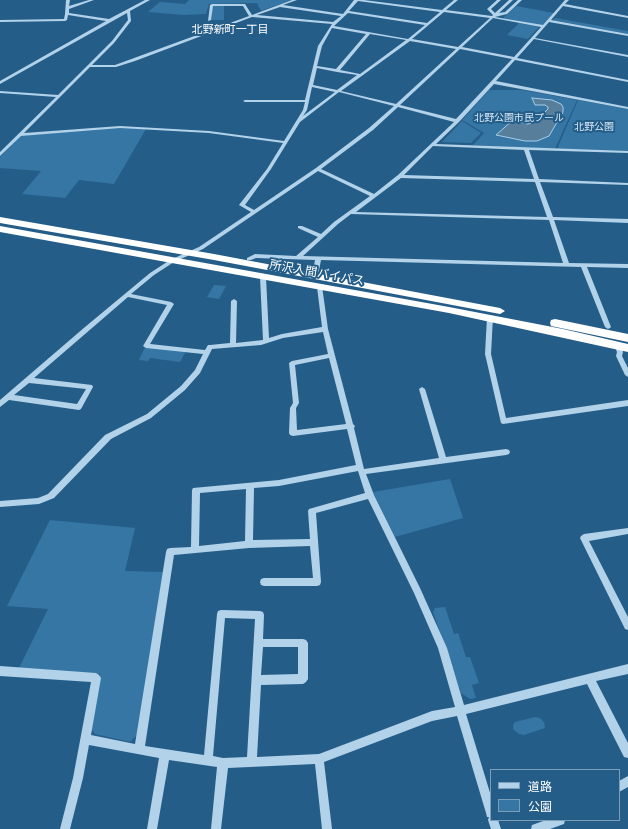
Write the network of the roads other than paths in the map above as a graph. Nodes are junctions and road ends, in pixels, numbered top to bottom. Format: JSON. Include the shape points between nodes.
{"nodes":[{"id":1,"x":68,"y":0,"type":"edge"},
{"id":2,"x":92,"y":0,"type":"edge"},
{"id":3,"x":148,"y":0,"type":"edge"},
{"id":4,"x":295,"y":0,"type":"edge"},
{"id":5,"x":356,"y":0,"type":"edge"},
{"id":6,"x":456,"y":0,"type":"edge"},
{"id":7,"x":499,"y":0,"type":"edge"},
{"id":8,"x":511,"y":0,"type":"edge"},
{"id":9,"x":520,"y":0,"type":"edge"},
{"id":10,"x":567,"y":0,"type":"edge"},
{"id":11,"x":563,"y":5,"type":"junction"},
{"id":12,"x":278,"y":6,"type":"junction"},
{"id":13,"x":68,"y":8,"type":"junction"},
{"id":14,"x":128,"y":10,"type":"junction"},
{"id":15,"x":443,"y":11,"type":"junction"},
{"id":16,"x":347,"y":12,"type":"junction"},
{"id":17,"x":68,"y":14,"type":"junction"},
{"id":18,"x":343,"y":15,"type":"junction"},
{"id":19,"x":251,"y":16,"type":"junction"},
{"id":20,"x":494,"y":16,"type":"junction"},
{"id":21,"x":628,"y":17,"type":"edge"},
{"id":22,"x":110,"y":20,"type":"junction"},
{"id":23,"x":209,"y":20,"type":"dead end"},
{"id":24,"x":0,"y":21,"type":"edge"},
{"id":25,"x":548,"y":21,"type":"junction"},
{"id":26,"x":428,"y":24,"type":"junction"},
{"id":27,"x":333,"y":25,"type":"junction"},
{"id":28,"x":543,"y":26,"type":"junction"},
{"id":29,"x":369,"y":33,"type":"junction"},
{"id":30,"x":628,"y":35,"type":"edge"},
{"id":31,"x":532,"y":38,"type":"junction"},
{"id":32,"x":409,"y":40,"type":"junction"},
{"id":33,"x":460,"y":48,"type":"junction"},
{"id":34,"x":628,"y":56,"type":"edge"},
{"id":35,"x":515,"y":59,"type":"junction"},
{"id":36,"x":90,"y":66,"type":"junction"},
{"id":37,"x":316,"y":67,"type":"junction"},
{"id":38,"x":338,"y":71,"type":"junction"},
{"id":39,"x":361,"y":75,"type":"junction"},
{"id":40,"x":628,"y":81,"type":"edge"},
{"id":41,"x":492,"y":82,"type":"junction"},
{"id":42,"x":0,"y":83,"type":"edge"},
{"id":43,"x":312,"y":86,"type":"junction"},
{"id":44,"x":338,"y":91,"type":"junction"},
{"id":45,"x":0,"y":92,"type":"edge"},
{"id":46,"x":59,"y":96,"type":"junction"},
{"id":47,"x":246,"y":101,"type":"dead end"},
{"id":48,"x":306,"y":101,"type":"junction"},
{"id":49,"x":397,"y":106,"type":"junction"},
{"id":50,"x":628,"y":108,"type":"edge"},
{"id":51,"x":457,"y":121,"type":"junction"},
{"id":52,"x":294,"y":126,"type":"junction"},
{"id":53,"x":19,"y":135,"type":"junction"},
{"id":54,"x":285,"y":142,"type":"junction"},
{"id":55,"x":432,"y":145,"type":"junction"},
{"id":56,"x":526,"y":149,"type":"junction"},
{"id":57,"x":628,"y":152,"type":"edge"},
{"id":58,"x":0,"y":155,"type":"edge"},
{"id":59,"x":318,"y":169,"type":"junction"},
{"id":60,"x":400,"y":176,"type":"junction"},
{"id":61,"x":538,"y":181,"type":"junction"},
{"id":62,"x":628,"y":184,"type":"edge"},
{"id":63,"x":374,"y":196,"type":"junction"},
{"id":64,"x":254,"y":212,"type":"junction"},
{"id":65,"x":352,"y":213,"type":"junction"},
{"id":66,"x":551,"y":219,"type":"junction"},
{"id":67,"x":0,"y":220,"type":"edge"},
{"id":68,"x":628,"y":221,"type":"edge"},
{"id":69,"x":300,"y":227,"type":"dead end"},
{"id":70,"x":0,"y":229,"type":"edge"},
{"id":71,"x":321,"y":236,"type":"junction"},
{"id":72,"x":189,"y":253,"type":"junction"},
{"id":73,"x":249,"y":258,"type":"dead end"},
{"id":74,"x":297,"y":258,"type":"junction"},
{"id":75,"x":318,"y":259,"type":"junction"},
{"id":76,"x":172,"y":261,"type":"junction"},
{"id":77,"x":567,"y":265,"type":"junction"},
{"id":78,"x":583,"y":265,"type":"junction"},
{"id":79,"x":628,"y":266,"type":"edge"},
{"id":80,"x":315,"y":276,"type":"junction"},
{"id":81,"x":263,"y":277,"type":"junction"},
{"id":82,"x":320,"y":287,"type":"junction"},
{"id":83,"x":126,"y":295,"type":"junction"},
{"id":84,"x":234,"y":301,"type":"dead end"},
{"id":85,"x":490,"y":317,"type":"junction"},
{"id":86,"x":608,"y":327,"type":"dead end"},
{"id":87,"x":325,"y":329,"type":"junction"},
{"id":88,"x":628,"y":338,"type":"edge"},
{"id":89,"x":266,"y":341,"type":"junction"},
{"id":90,"x":234,"y":345,"type":"junction"},
{"id":91,"x":617,"y":345,"type":"junction"},
{"id":92,"x":628,"y":348,"type":"edge"},
{"id":93,"x":207,"y":352,"type":"junction"},
{"id":94,"x":332,"y":355,"type":"junction"},
{"id":95,"x":628,"y":375,"type":"edge"},
{"id":96,"x":28,"y":380,"type":"junction"},
{"id":97,"x":422,"y":389,"type":"dead end"},
{"id":98,"x":8,"y":397,"type":"junction"},
{"id":99,"x":628,"y":403,"type":"edge"},
{"id":100,"x":0,"y":404,"type":"edge"},
{"id":101,"x":351,"y":426,"type":"junction"},
{"id":102,"x":506,"y":452,"type":"dead end"},
{"id":103,"x":443,"y":460,"type":"junction"},
{"id":104,"x":361,"y":469,"type":"junction"},
{"id":105,"x":250,"y":485,"type":"junction"},
{"id":106,"x":370,"y":495,"type":"junction"},
{"id":107,"x":0,"y":504,"type":"edge"},
{"id":108,"x":628,"y":531,"type":"edge"},
{"id":109,"x":314,"y":542,"type":"junction"},
{"id":110,"x":249,"y":544,"type":"junction"},
{"id":111,"x":195,"y":550,"type":"junction"},
{"id":112,"x":264,"y":582,"type":"dead end"},
{"id":113,"x":628,"y":626,"type":"edge"},
{"id":114,"x":259,"y":643,"type":"junction"},
{"id":115,"x":628,"y":669,"type":"edge"},
{"id":116,"x":0,"y":671,"type":"edge"},
{"id":117,"x":590,"y":679,"type":"junction"},
{"id":118,"x":257,"y":680,"type":"junction"},
{"id":119,"x":461,"y":710,"type":"junction"},
{"id":120,"x":85,"y":739,"type":"junction"},
{"id":121,"x":139,"y":750,"type":"junction"},
{"id":122,"x":628,"y":753,"type":"edge"},
{"id":123,"x":166,"y":754,"type":"junction"},
{"id":124,"x":319,"y":759,"type":"junction"},
{"id":125,"x":208,"y":761,"type":"junction"},
{"id":126,"x":252,"y":762,"type":"junction"},
{"id":127,"x":223,"y":763,"type":"junction"},
{"id":128,"x":490,"y":810,"type":"edge"},
{"id":129,"x":557,"y":821,"type":"edge"},
{"id":130,"x":65,"y":829,"type":"edge"},
{"id":131,"x":152,"y":829,"type":"edge"},
{"id":132,"x":216,"y":829,"type":"edge"},
{"id":133,"x":327,"y":829,"type":"edge"},
{"id":134,"x":536,"y":829,"type":"edge"}],
"edges":[{"from":1,"to":13,"type":"street"},
{"from":2,"to":13,"type":"street"},
{"from":3,"to":14,"type":"street"},
{"from":4,"to":12,"type":"street"},
{"from":5,"to":15,"type":"street"},
{"from":5,"to":16,"type":"street"},
{"from":6,"to":15,"type":"street"},
{"from":7,"to":20,"type":"street","via":[[489,9]]},
{"from":8,"to":20,"type":"street"},
{"from":9,"to":20,"type":"street","via":[[506,13]]},
{"from":10,"to":11,"type":"street"},
{"from":11,"to":21,"type":"street"},
{"from":11,"to":25,"type":"street"},
{"from":12,"to":18,"type":"street"},
{"from":12,"to":19,"type":"street"},
{"from":13,"to":17,"type":"street"},
{"from":14,"to":22,"type":"street"},
{"from":14,"to":36,"type":"street","via":[[130,20]]},
{"from":15,"to":20,"type":"street"},
{"from":15,"to":26,"type":"street"},
{"from":16,"to":18,"type":"street"},
{"from":16,"to":26,"type":"street"},
{"from":17,"to":22,"type":"street"},
{"from":17,"to":24,"type":"street","via":[[65,20]]},
{"from":18,"to":27,"type":"street"},
{"from":19,"to":23,"type":"street","via":[[244,5],[212,5]]},
{"from":19,"to":27,"type":"street"},
{"from":19,"to":36,"type":"street","via":[[115,66]]},
{"from":20,"to":28,"type":"street"},
{"from":20,"to":33,"type":"street"},
{"from":22,"to":42,"type":"street"},
{"from":25,"to":28,"type":"street"},
{"from":25,"to":30,"type":"street"},
{"from":26,"to":32,"type":"street"},
{"from":27,"to":29,"type":"street"},
{"from":27,"to":37,"type":"street","via":[[320,46]]},
{"from":28,"to":31,"type":"street"},
{"from":29,"to":32,"type":"street"},
{"from":29,"to":38,"type":"street"},
{"from":31,"to":34,"type":"street"},
{"from":31,"to":35,"type":"street"},
{"from":32,"to":33,"type":"street"},
{"from":32,"to":39,"type":"street"},
{"from":33,"to":35,"type":"street"},
{"from":33,"to":49,"type":"street"},
{"from":35,"to":40,"type":"street"},
{"from":35,"to":41,"type":"street"},
{"from":36,"to":46,"type":"street"},
{"from":37,"to":38,"type":"street"},
{"from":37,"to":43,"type":"street"},
{"from":38,"to":39,"type":"street"},
{"from":39,"to":44,"type":"street"},
{"from":41,"to":50,"type":"street"},
{"from":41,"to":51,"type":"street"},
{"from":43,"to":44,"type":"street"},
{"from":43,"to":48,"type":"street"},
{"from":44,"to":49,"type":"street"},
{"from":44,"to":52,"type":"street"},
{"from":45,"to":46,"type":"street"},
{"from":46,"to":53,"type":"street"},
{"from":47,"to":48,"type":"street"},
{"from":48,"to":52,"type":"street","via":[[305,110]]},
{"from":49,"to":51,"type":"street"},
{"from":49,"to":59,"type":"street","via":[[359,139]]},
{"from":51,"to":55,"type":"street"},
{"from":52,"to":54,"type":"street"},
{"from":53,"to":54,"type":"street","via":[[120,127],[209,132]]},
{"from":53,"to":58,"type":"street"},
{"from":54,"to":64,"type":"street","via":[[269,169],[242,205]]},
{"from":55,"to":56,"type":"street"},
{"from":55,"to":60,"type":"street"},
{"from":56,"to":57,"type":"street"},
{"from":56,"to":61,"type":"street"},
{"from":59,"to":63,"type":"street"},
{"from":59,"to":64,"type":"street"},
{"from":60,"to":61,"type":"street"},
{"from":60,"to":63,"type":"street"},
{"from":61,"to":62,"type":"street"},
{"from":61,"to":66,"type":"street"},
{"from":63,"to":65,"type":"street"},
{"from":64,"to":72,"type":"street","via":[[201,248]]},
{"from":65,"to":66,"type":"street"},
{"from":65,"to":71,"type":"street"},
{"from":66,"to":68,"type":"street"},
{"from":66,"to":77,"type":"street"},
{"from":67,"to":72,"type":"highway","name":"所沢入間バイパス"},
{"from":69,"to":71,"type":"street"},
{"from":70,"to":76,"type":"highway","name":"所沢入間バイパス"},
{"from":71,"to":74,"type":"street"},
{"from":72,"to":76,"type":"street"},
{"from":72,"to":80,"type":"highway","name":"所沢入間バイパス"},
{"from":73,"to":74,"type":"street"},
{"from":74,"to":75,"type":"street"},
{"from":75,"to":77,"type":"street"},
{"from":75,"to":80,"type":"street"},
{"from":76,"to":81,"type":"highway","name":"所沢入間バイパス"},
{"from":76,"to":83,"type":"street"},
{"from":77,"to":78,"type":"street"},
{"from":78,"to":79,"type":"street"},
{"from":78,"to":86,"type":"street"},
{"from":80,"to":88,"type":"highway","name":"所沢入間バイパス"},
{"from":81,"to":82,"type":"highway","name":"所沢入間バイパス"},
{"from":81,"to":89,"type":"street"},
{"from":82,"to":85,"type":"highway","name":"所沢入間バイパス"},
{"from":82,"to":87,"type":"street"},
{"from":83,"to":93,"type":"street","via":[[171,304],[146,346]]},
{"from":83,"to":96,"type":"street"},
{"from":84,"to":90,"type":"street"},
{"from":85,"to":91,"type":"highway","name":"所沢入間バイパス"},
{"from":85,"to":99,"type":"street","via":[[488,354],[503,421]]},
{"from":87,"to":89,"type":"street"},
{"from":87,"to":94,"type":"street"},
{"from":89,"to":90,"type":"street"},
{"from":90,"to":93,"type":"street","via":[[210,347]]},
{"from":91,"to":92,"type":"highway","name":"所沢入間バイパス"},
{"from":91,"to":95,"type":"street"},
{"from":93,"to":107,"type":"street","via":[[198,371],[183,388],[149,416],[108,437],[51,496],[39,501]]},
{"from":94,"to":101,"type":"street"},
{"from":94,"to":101,"type":"street","via":[[292,362],[296,403],[293,433]]},
{"from":96,"to":98,"type":"street"},
{"from":96,"to":98,"type":"street","via":[[90,387],[79,407]]},
{"from":97,"to":103,"type":"street"},
{"from":98,"to":100,"type":"street"},
{"from":101,"to":104,"type":"street"},
{"from":102,"to":103,"type":"street"},
{"from":103,"to":104,"type":"street"},
{"from":104,"to":105,"type":"street","via":[[279,483]]},
{"from":104,"to":106,"type":"street"},
{"from":105,"to":110,"type":"street"},
{"from":105,"to":111,"type":"street","via":[[196,490]]},
{"from":106,"to":109,"type":"street","via":[[312,511]]},
{"from":106,"to":119,"type":"street","via":[[442,648]]},
{"from":108,"to":113,"type":"street","via":[[584,538]]},
{"from":109,"to":110,"type":"street"},
{"from":109,"to":112,"type":"street","via":[[317,582]]},
{"from":110,"to":111,"type":"street"},
{"from":111,"to":121,"type":"street","via":[[170,552]]},
{"from":114,"to":118,"type":"street"},
{"from":114,"to":118,"type":"street","via":[[303,643],[303,679]]},
{"from":114,"to":125,"type":"street","via":[[260,615],[221,614]]},
{"from":115,"to":117,"type":"street"},
{"from":116,"to":120,"type":"street","via":[[96,678]]},
{"from":117,"to":119,"type":"street"},
{"from":117,"to":122,"type":"street"},
{"from":118,"to":126,"type":"street"},
{"from":119,"to":124,"type":"street","via":[[432,716]]},
{"from":119,"to":128,"type":"street"},
{"from":120,"to":121,"type":"street"},
{"from":120,"to":130,"type":"street"},
{"from":121,"to":123,"type":"street"},
{"from":123,"to":125,"type":"street"},
{"from":123,"to":131,"type":"street"},
{"from":124,"to":126,"type":"street"},
{"from":124,"to":133,"type":"street"},
{"from":125,"to":127,"type":"street"},
{"from":126,"to":127,"type":"street"},
{"from":127,"to":132,"type":"street"},
{"from":129,"to":134,"type":"street"}]}
